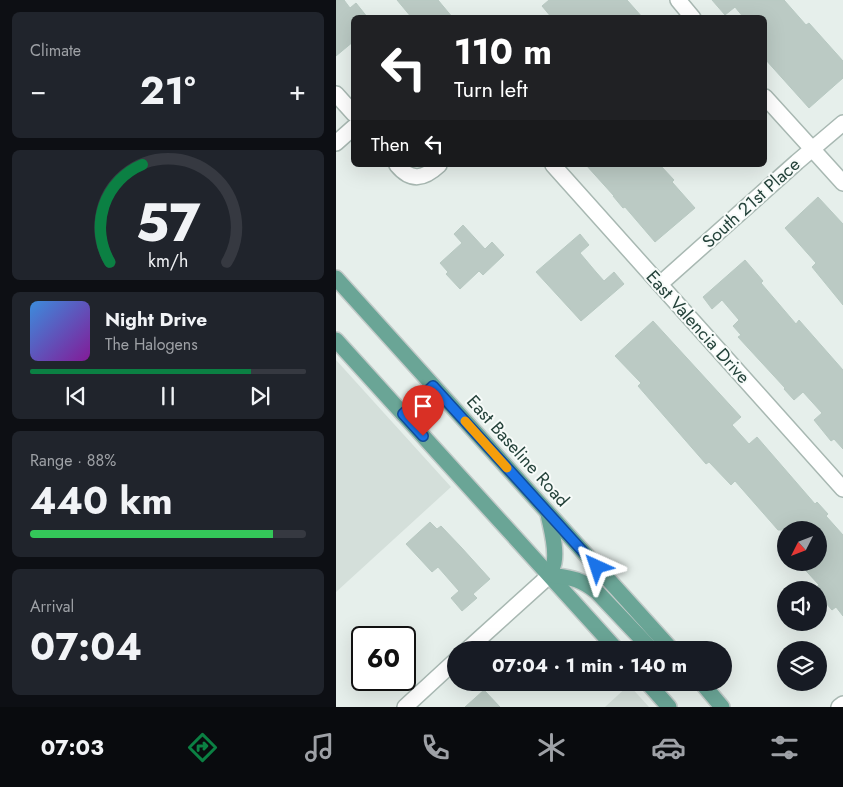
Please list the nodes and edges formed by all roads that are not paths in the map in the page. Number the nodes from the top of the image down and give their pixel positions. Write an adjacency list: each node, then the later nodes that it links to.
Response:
1 (678, 0): 2 (street)
2 (690, 15)
3 (767, 99): 7 (street)
4 (843, 123): 7 (street, South 21st Place)
5 (351, 130): 6 (street)
6 (336, 143)
7 (812, 149): 11 (street); 13 (street, South 21st Place)
8 (399, 167): 9 (street)
9 (437, 167)
10 (555, 167): 13 (street, East Valencia Drive)
11 (843, 183)
12 (336, 278): 15 (main road, East Baseline Road)
13 (660, 284): 17 (street, East Valencia Drive)
14 (336, 340): 16 (main road)
15 (433, 386): 16 (main road); 18 (main road, East Baseline Road)
16 (403, 414): 19 (main road)
17 (843, 489)
18 (547, 512): 19 (main road); 23 (main road, East Baseline Road)
19 (550, 575): 20 (street); 21 (main road); 22 (main road)
20 (478, 641)
21 (609, 641)
22 (643, 641)
23 (664, 641)
24 (447, 668): 28 (street)
25 (655, 691): 29 (main road)
26 (708, 691): 30 (main road)
27 (843, 704): 31 (street)
28 (405, 707)
29 (669, 707)
30 (722, 707)
31 (839, 707)

